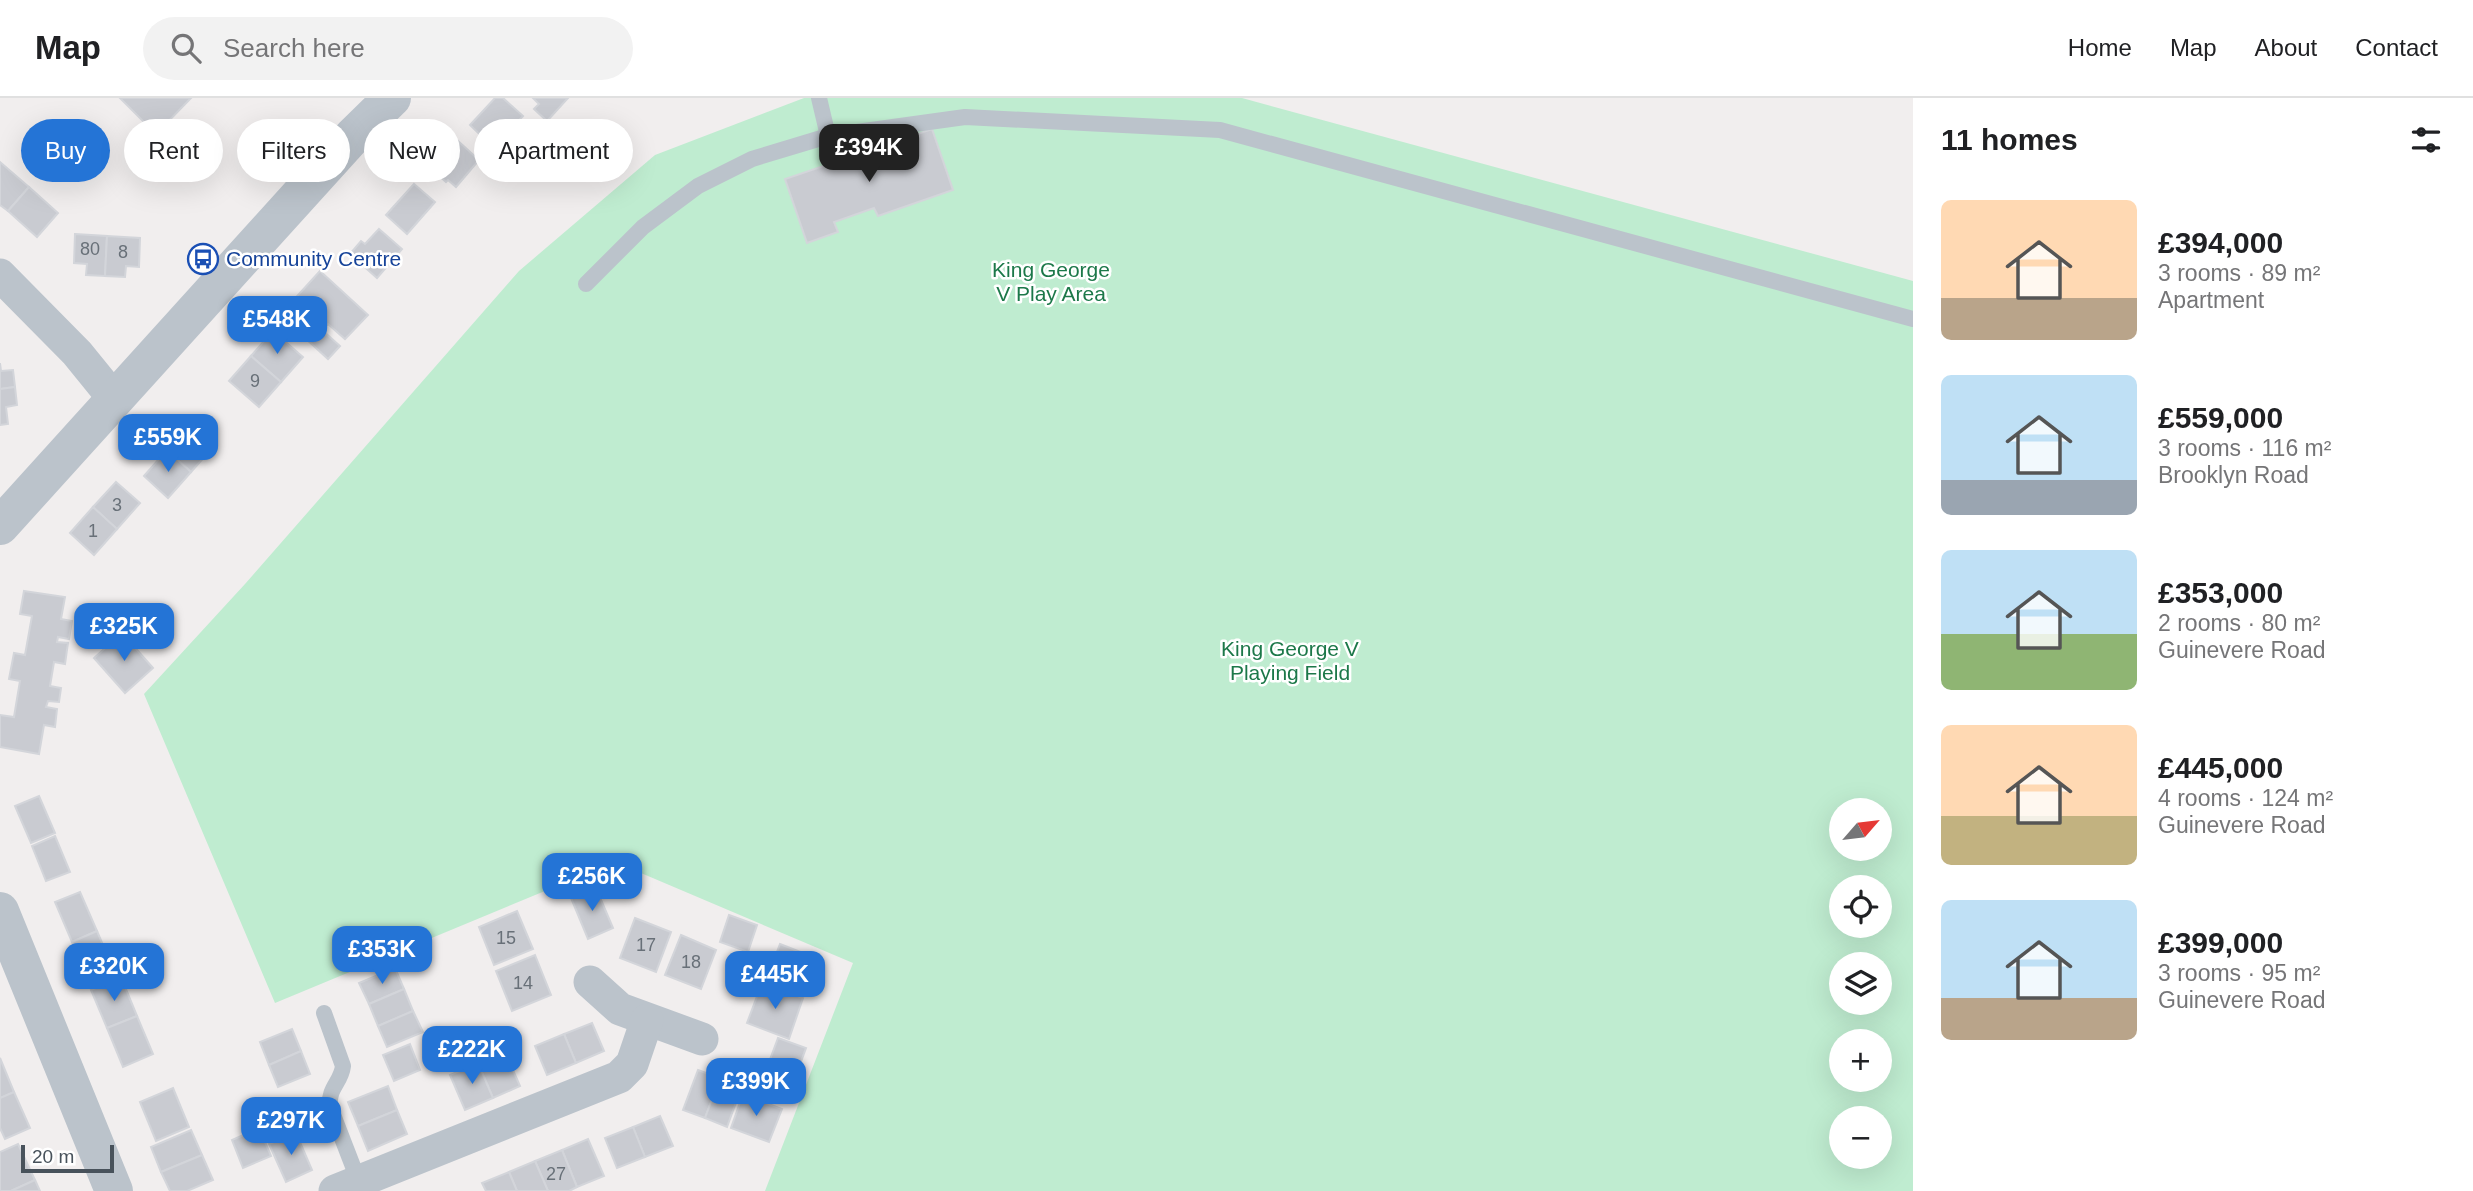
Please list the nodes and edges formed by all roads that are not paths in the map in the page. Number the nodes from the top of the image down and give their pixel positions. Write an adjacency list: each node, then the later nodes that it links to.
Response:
1 (392, 98): 7 (street)
2 (819, 98): 3 (lane)
3 (828, 136): 5 (lane); 6 (lane)
4 (0, 275): 7 (street)
5 (586, 284)
6 (1913, 318)
7 (116, 401): 8 (street)
8 (0, 526)
9 (0, 911): 15 (street)
10 (590, 982): 12 (street)
11 (324, 1013): 14 (lane)
12 (647, 1020): 13 (street); 14 (street)
13 (702, 1039)
14 (347, 1187)
15 (114, 1191)

